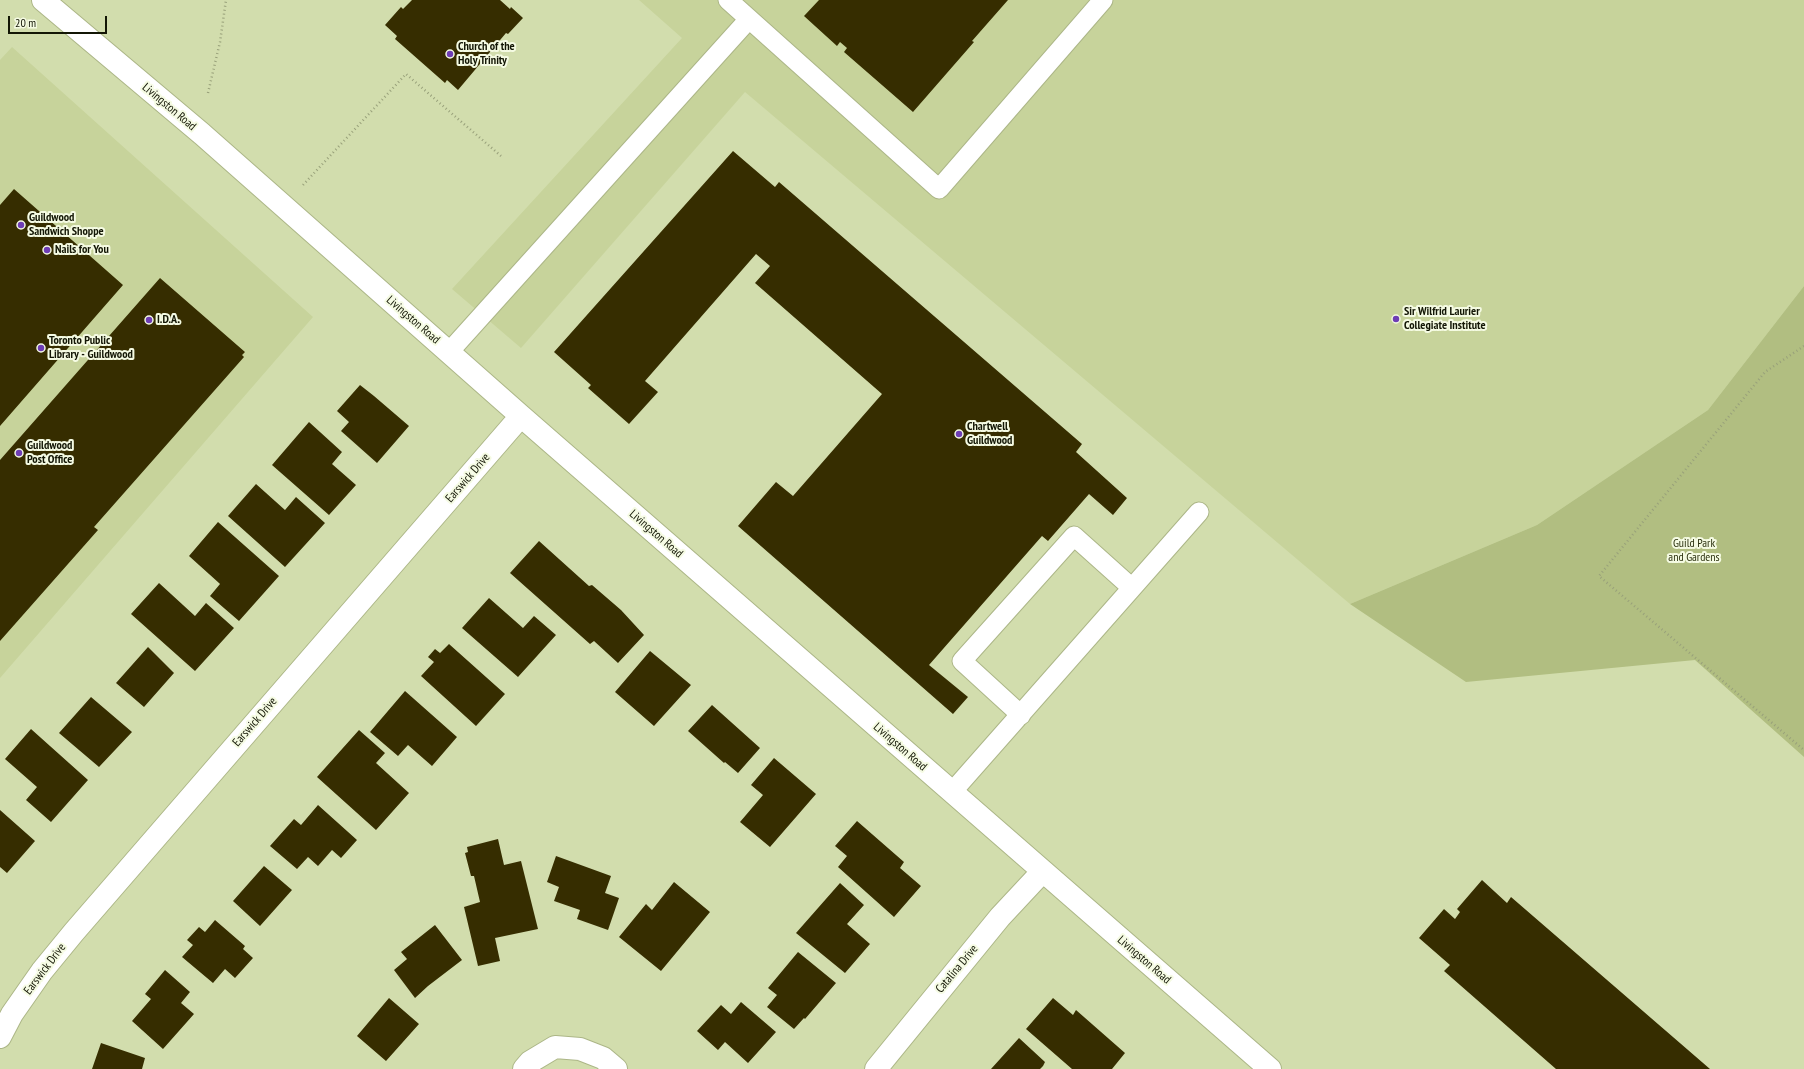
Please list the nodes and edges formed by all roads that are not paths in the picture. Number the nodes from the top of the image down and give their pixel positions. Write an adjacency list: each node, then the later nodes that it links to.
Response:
1 (43, 0): 5 (street, Livingston Road)
2 (728, 0): 4 (lane)
3 (1103, 0): 4 (lane)
4 (749, 19): 5 (lane)
5 (450, 352): 6 (street, Livingston Road)
6 (521, 416): 10 (street, Livingston Road); 12 (street, Earswick Drive)
7 (1199, 512): 8 (lane)
8 (1132, 588): 9 (lane); 9 (lane)
9 (1021, 715): 10 (lane)
10 (952, 792): 11 (street, Livingston Road)
11 (1042, 872): 15 (street, Catalina Drive); 16 (street, Livingston Road)
12 (0, 1037)
13 (524, 1069): 14 (street)
14 (616, 1069)
15 (876, 1069)
16 (1270, 1069)

